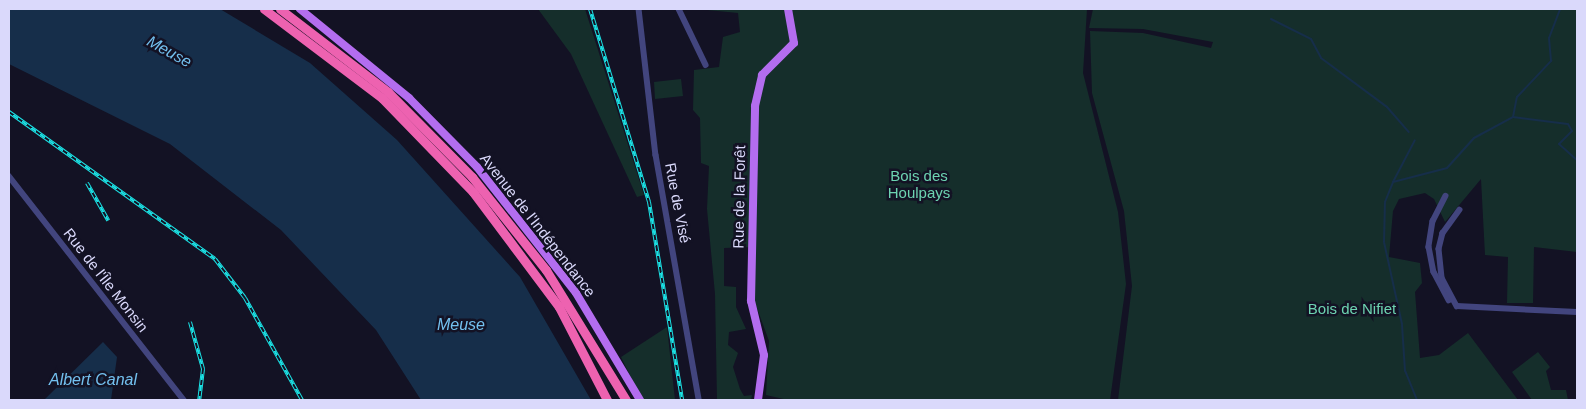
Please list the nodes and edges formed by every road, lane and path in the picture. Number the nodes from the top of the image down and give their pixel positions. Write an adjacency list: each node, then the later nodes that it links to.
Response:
1 (264, 9): 14 (highway)
2 (280, 9): 15 (highway)
3 (300, 9): 16 (main road, Avenue de l'Indépendance)
4 (639, 9): 17 (street, Rue de Visé)
5 (679, 9): 7 (street)
6 (788, 9): 18 (main road, Rue de la Forêt)
7 (706, 65)
8 (9, 176): 13 (street, Rue de l'Île Monsin)
9 (1446, 196): 11 (street)
10 (1460, 210): 11 (street)
11 (1458, 307): 12 (street)
12 (1577, 312)
13 (184, 400)
14 (607, 400)
15 (626, 400)
16 (640, 400)
17 (699, 400)
18 (758, 400)

